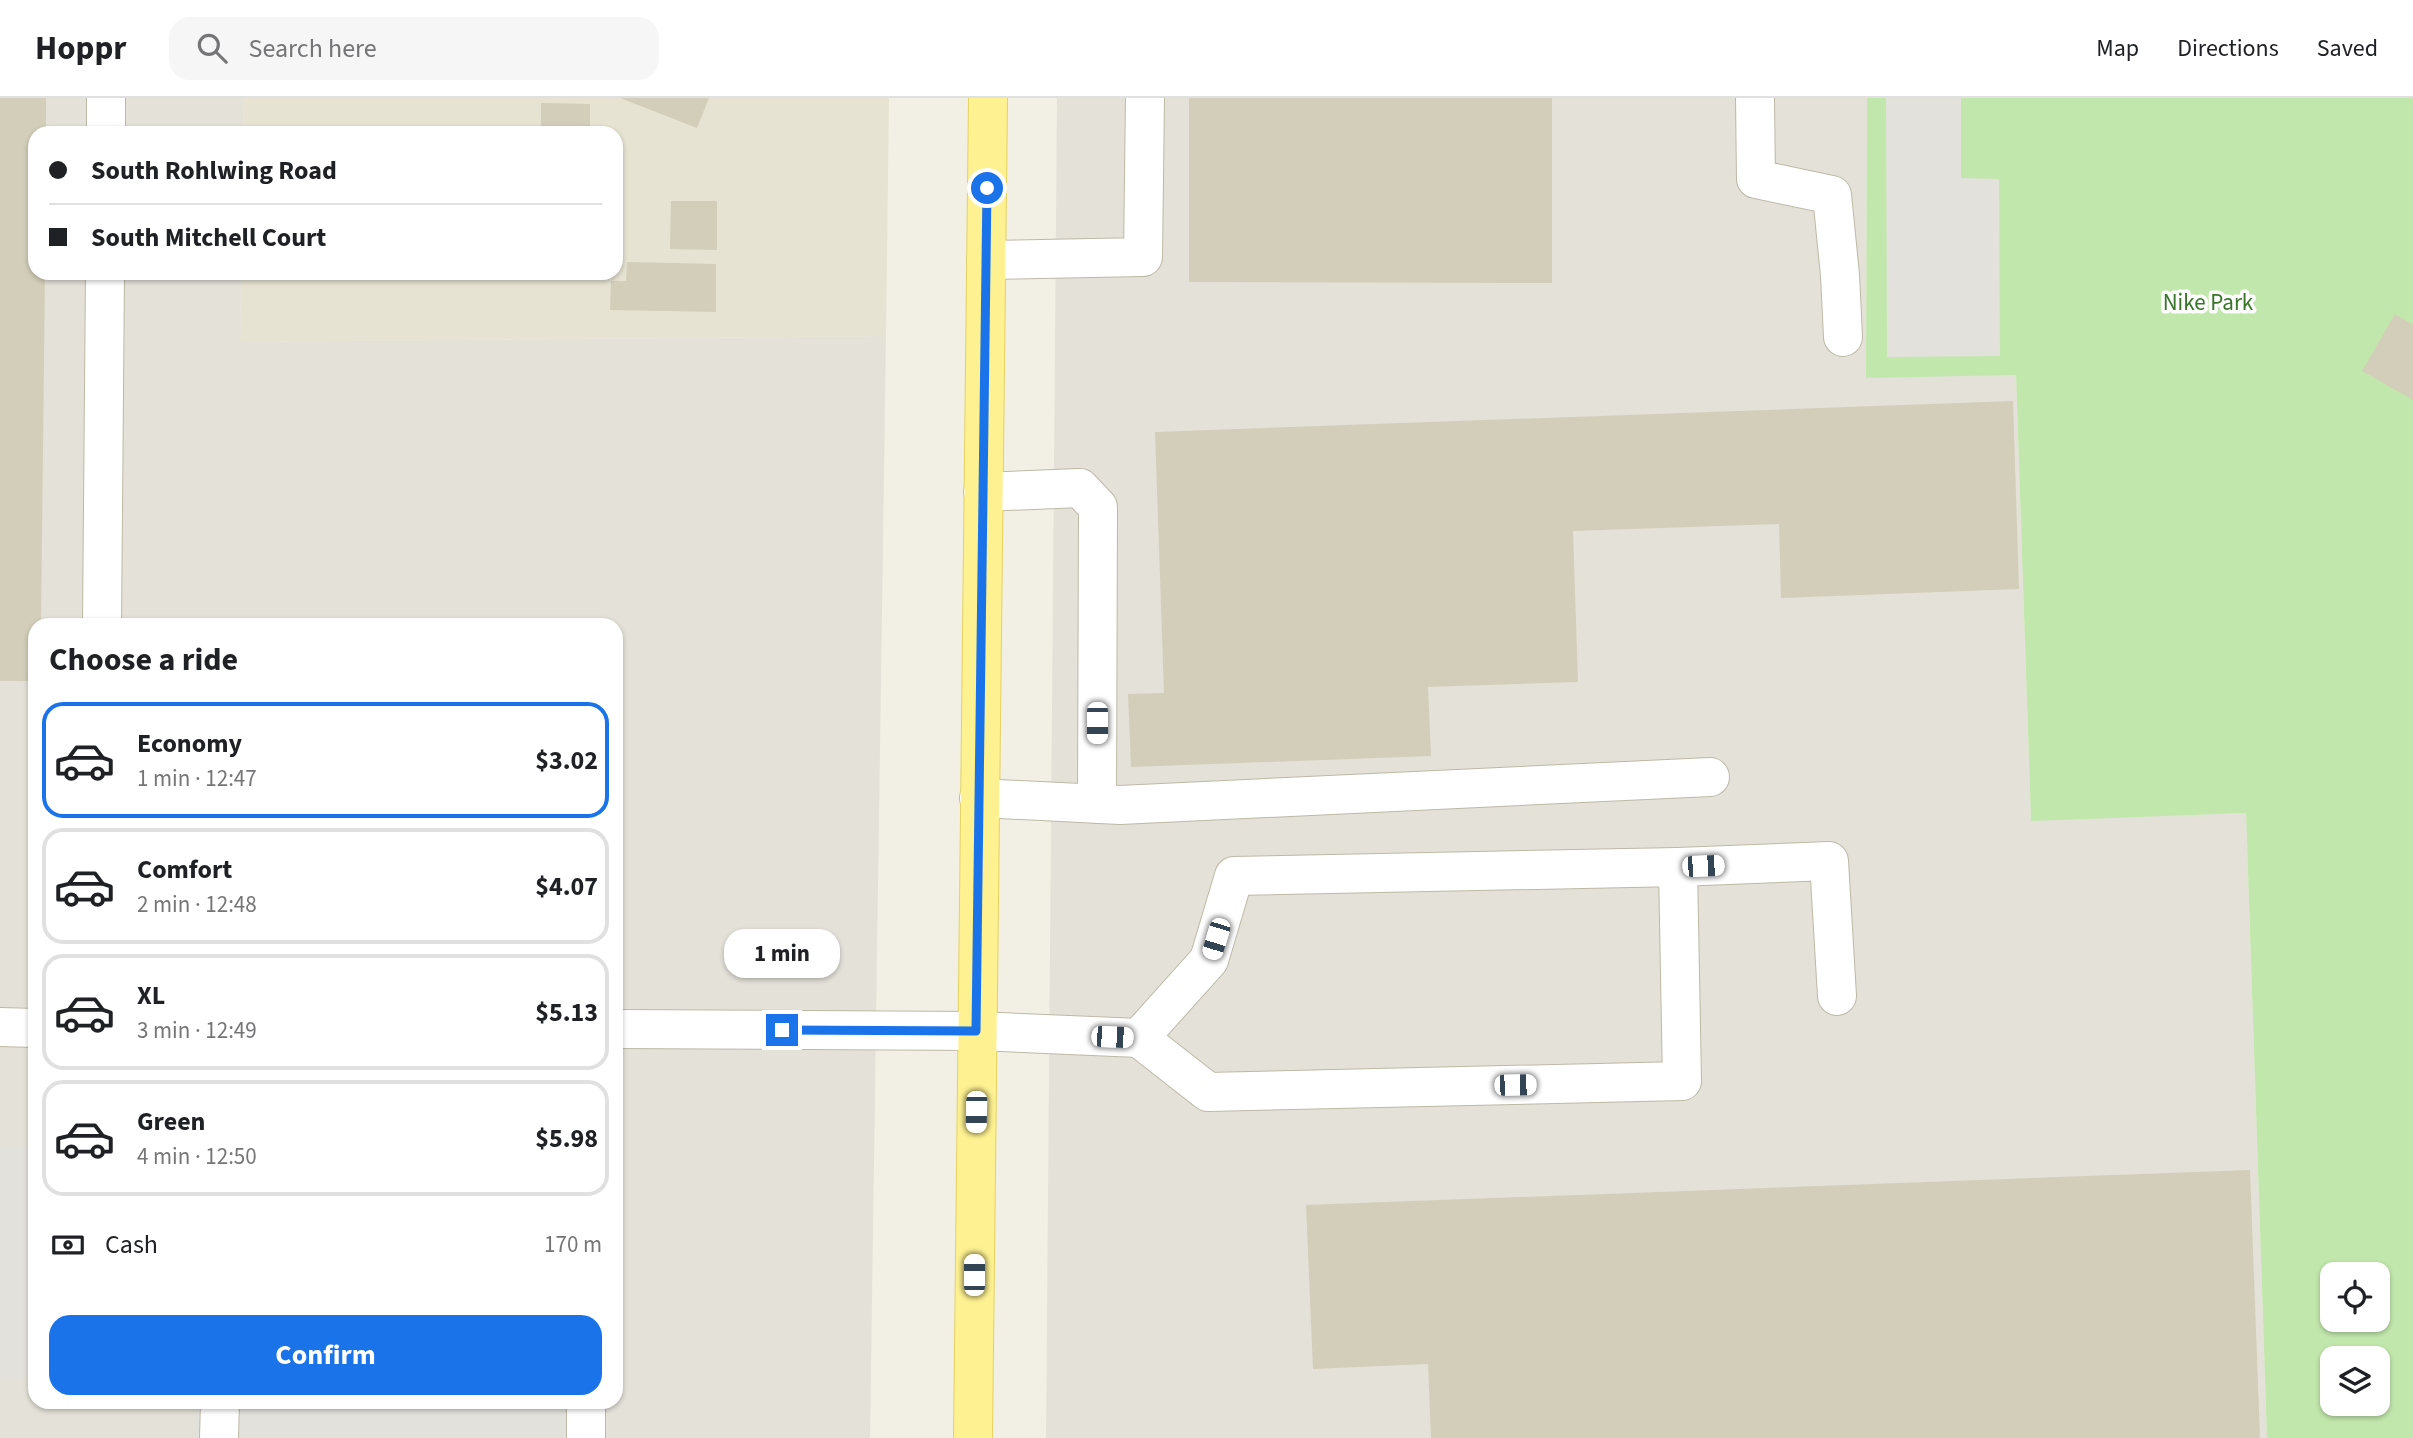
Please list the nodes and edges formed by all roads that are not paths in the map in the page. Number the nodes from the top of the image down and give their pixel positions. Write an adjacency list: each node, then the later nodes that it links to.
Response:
1 (106, 98): 5 (street)
2 (988, 98): 6 (main road)
3 (1145, 98): 6 (street)
4 (1755, 98): 8 (street)
5 (106, 126)
6 (986, 260): 9 (main road)
7 (106, 280): 10 (street)
8 (1843, 337)
9 (983, 492): 12 (main road); 13 (street)
10 (102, 618)
11 (1710, 777): 13 (street)
12 (979, 798): 13 (street); 19 (main road)
13 (1097, 804)
14 (1678, 867): 15 (street); 20 (street); 20 (street)
15 (1837, 996)
16 (0, 1027): 17 (street)
17 (28, 1028)
18 (623, 1029): 19 (street)
19 (976, 1031): 20 (street); 25 (main road)
20 (1139, 1038)
21 (220, 1409): 23 (street)
22 (586, 1409): 24 (street)
23 (219, 1438)
24 (586, 1438)
25 (973, 1438)

